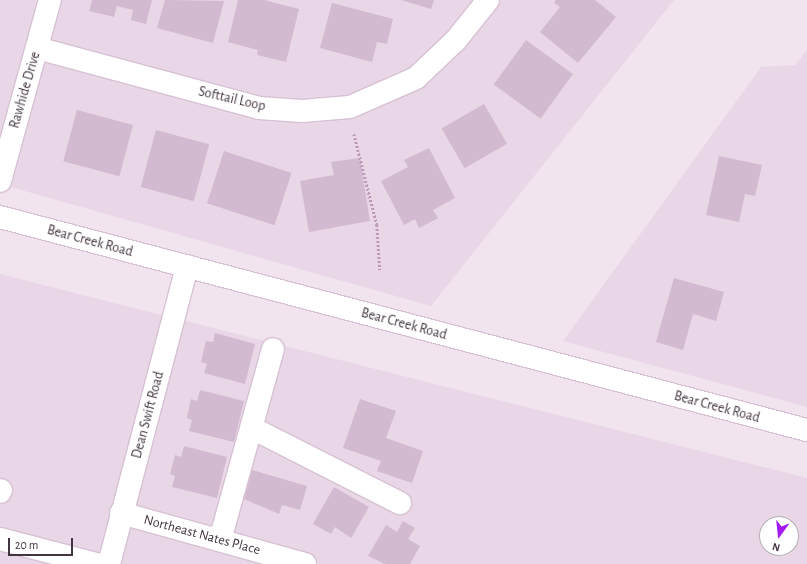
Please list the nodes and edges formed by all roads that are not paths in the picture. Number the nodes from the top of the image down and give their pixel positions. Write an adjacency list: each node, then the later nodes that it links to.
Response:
1 (50, 0): 3 (street, Rawhide Drive)
2 (488, 0): 3 (street, Softtail Loop)
3 (37, 48): 4 (street, Rawhide Drive)
4 (0, 181)
5 (0, 217): 6 (street, Bear Creek Road)
6 (187, 266): 9 (street, Bear Creek Road); 11 (street, Dean Swift Road)
7 (273, 349): 8 (street)
8 (252, 428): 10 (street); 13 (street)
9 (807, 430)
10 (400, 503)
11 (122, 513): 13 (street, Northeast Nates Place); 15 (street, Dean Swift Road)
12 (0, 539): 14 (street)
13 (220, 540): 16 (street, Northeast Nates Place)
14 (96, 564)
15 (109, 564)
16 (305, 564)

